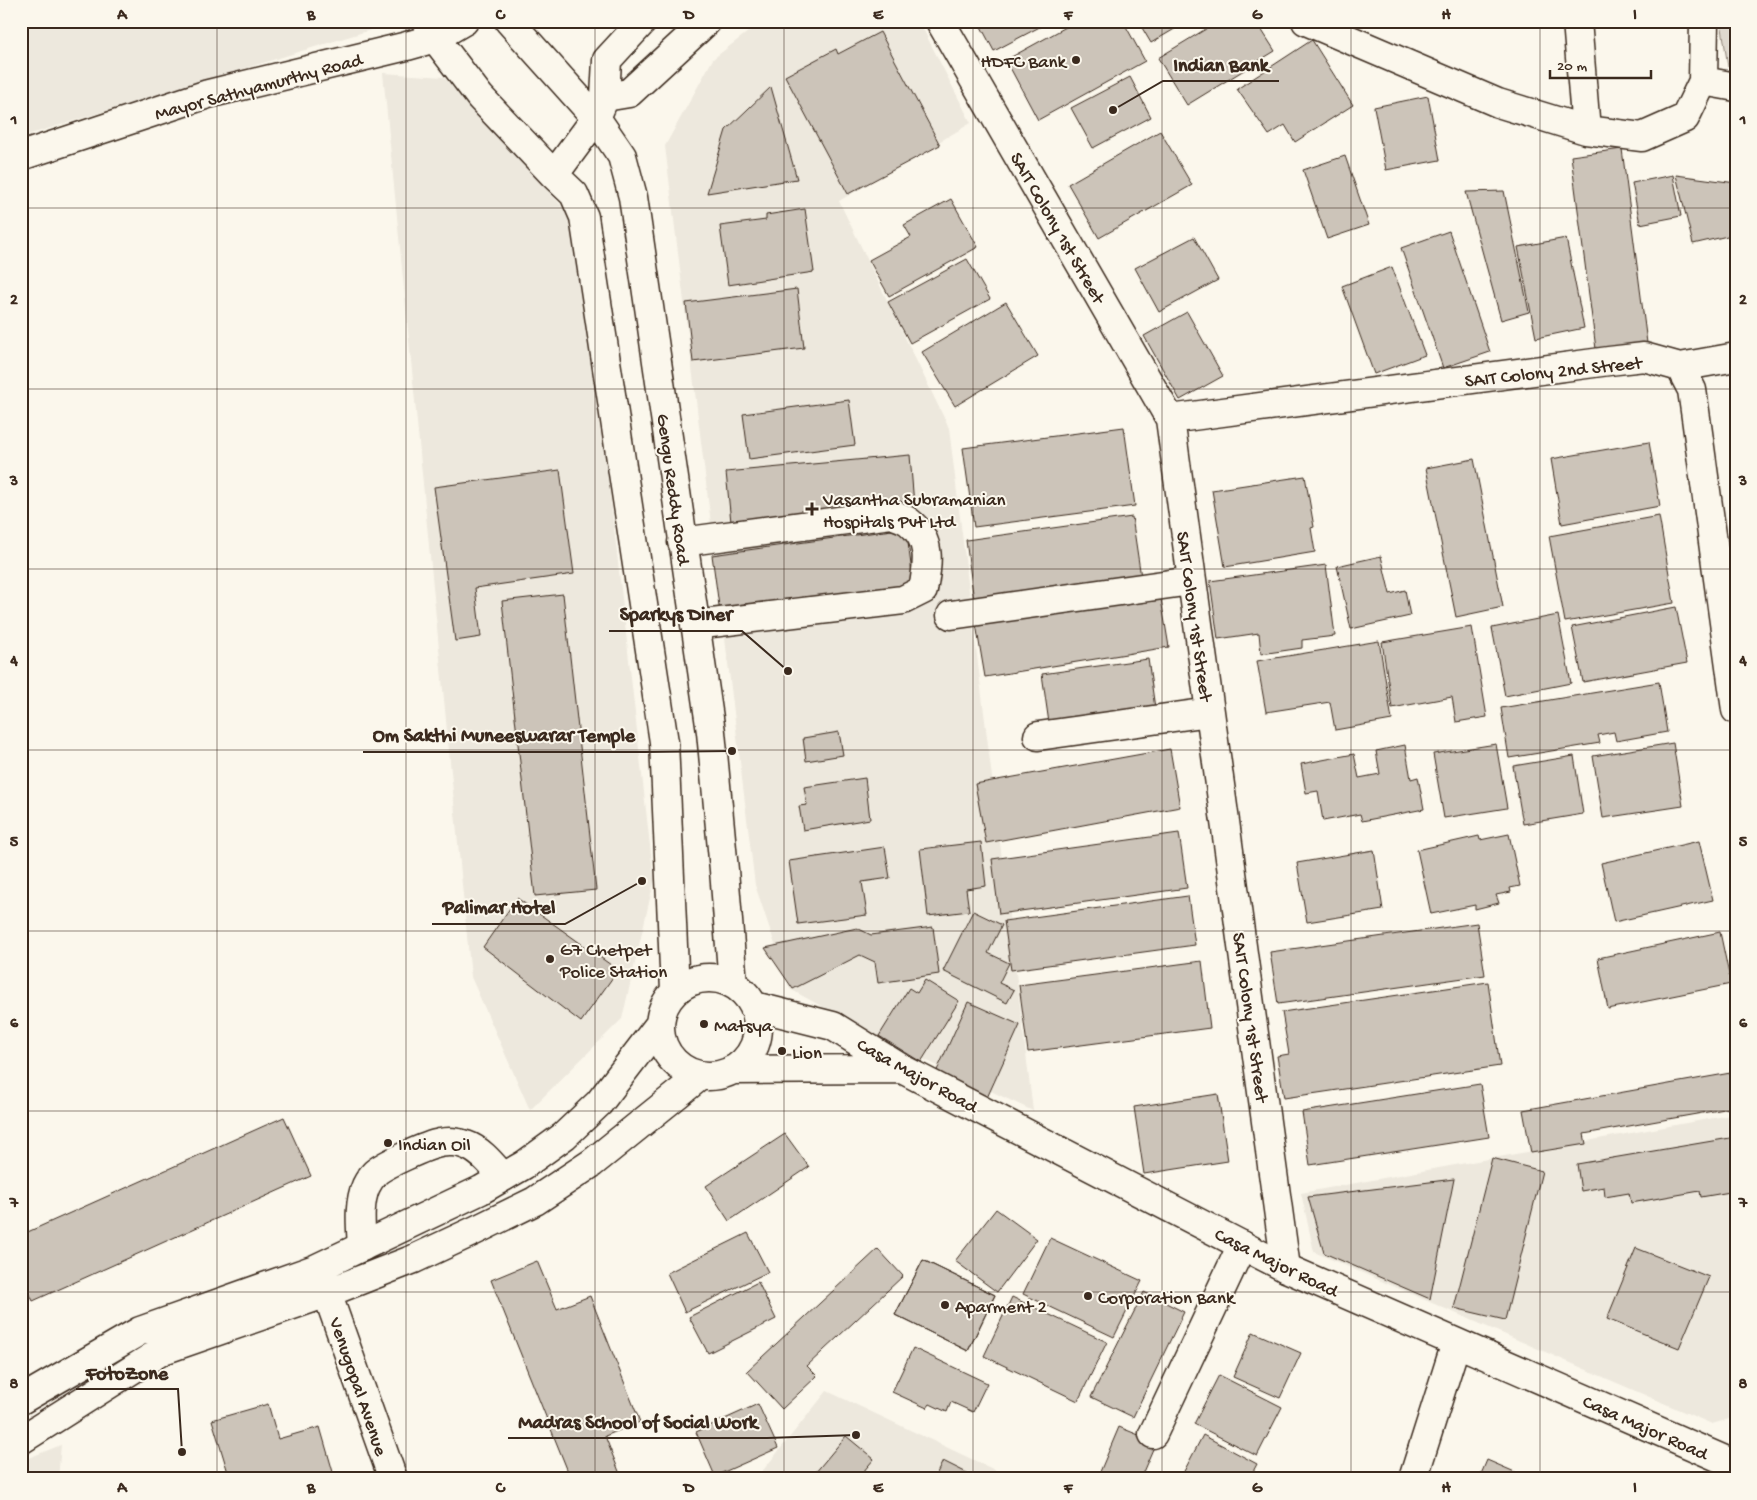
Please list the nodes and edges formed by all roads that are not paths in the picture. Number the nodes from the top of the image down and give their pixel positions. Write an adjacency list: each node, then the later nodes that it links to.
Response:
1 (464, 21): 9 (main road, Mayor Sathyamurthy Road)
2 (509, 21): 12 (main road, Gengu Reddy Road)
3 (643, 21): 12 (main road)
4 (707, 21): 12 (main road)
5 (940, 21): 18 (main road, SAIT Colony 1st Street)
6 (1306, 21): 13 (main road)
7 (1578, 21): 13 (main road)
8 (1704, 21): 10 (main road)
9 (430, 30): 14 (main road, Mayor Sathyamurthy Road); 15 (main road)
10 (1704, 81): 11 (main road); 13 (main road)
11 (1736, 87)
12 (601, 107): 15 (main road); 19 (main road, Gengu Reddy Road)
13 (1586, 130)
14 (21, 156)
15 (554, 175): 27 (main road)
16 (1736, 358): 17 (main road)
17 (1680, 367): 18 (main road, SAIT Colony 2nd Street); 23 (main road)
18 (1170, 419): 20 (main road, SAIT Colony 1st Street)
19 (682, 542): 22 (main road, Gengu Reddy Road); 22 (main road)
20 (1191, 581): 21 (main road); 24 (main road, SAIT Colony 1st Street)
21 (952, 615)
22 (695, 625): 26 (main road, Gengu Reddy Road)
23 (1736, 710)
24 (1210, 712): 25 (main road); 36 (main road, SAIT Colony 1st Street)
25 (1038, 736)
26 (733, 984): 27 (main road); 28 (main road)
27 (675, 991): 29 (main road)
28 (754, 1006): 30 (main road, Casa Major Road); 31 (main road)
29 (659, 1025): 32 (main road); 33 (main road)
30 (902, 1069): 31 (main road); 34 (main road, Casa Major Road)
31 (732, 1070): 32 (main road)
32 (700, 1076): 37 (main road)
33 (503, 1177): 35 (main road); 35 (main road)
34 (1242, 1245): 36 (main road, Casa Major Road); 40 (main road)
35 (362, 1247): 39 (main road)
36 (1286, 1268): 38 (main road, Casa Major Road)
37 (327, 1292): 41 (main road); 43 (main road, Venugopal Avenue)
38 (1456, 1343): 42 (main road, Casa Major Road); 44 (main road)
39 (21, 1400)
40 (1153, 1434)
41 (21, 1440)
42 (1736, 1466)
43 (393, 1479)
44 (1413, 1479)

